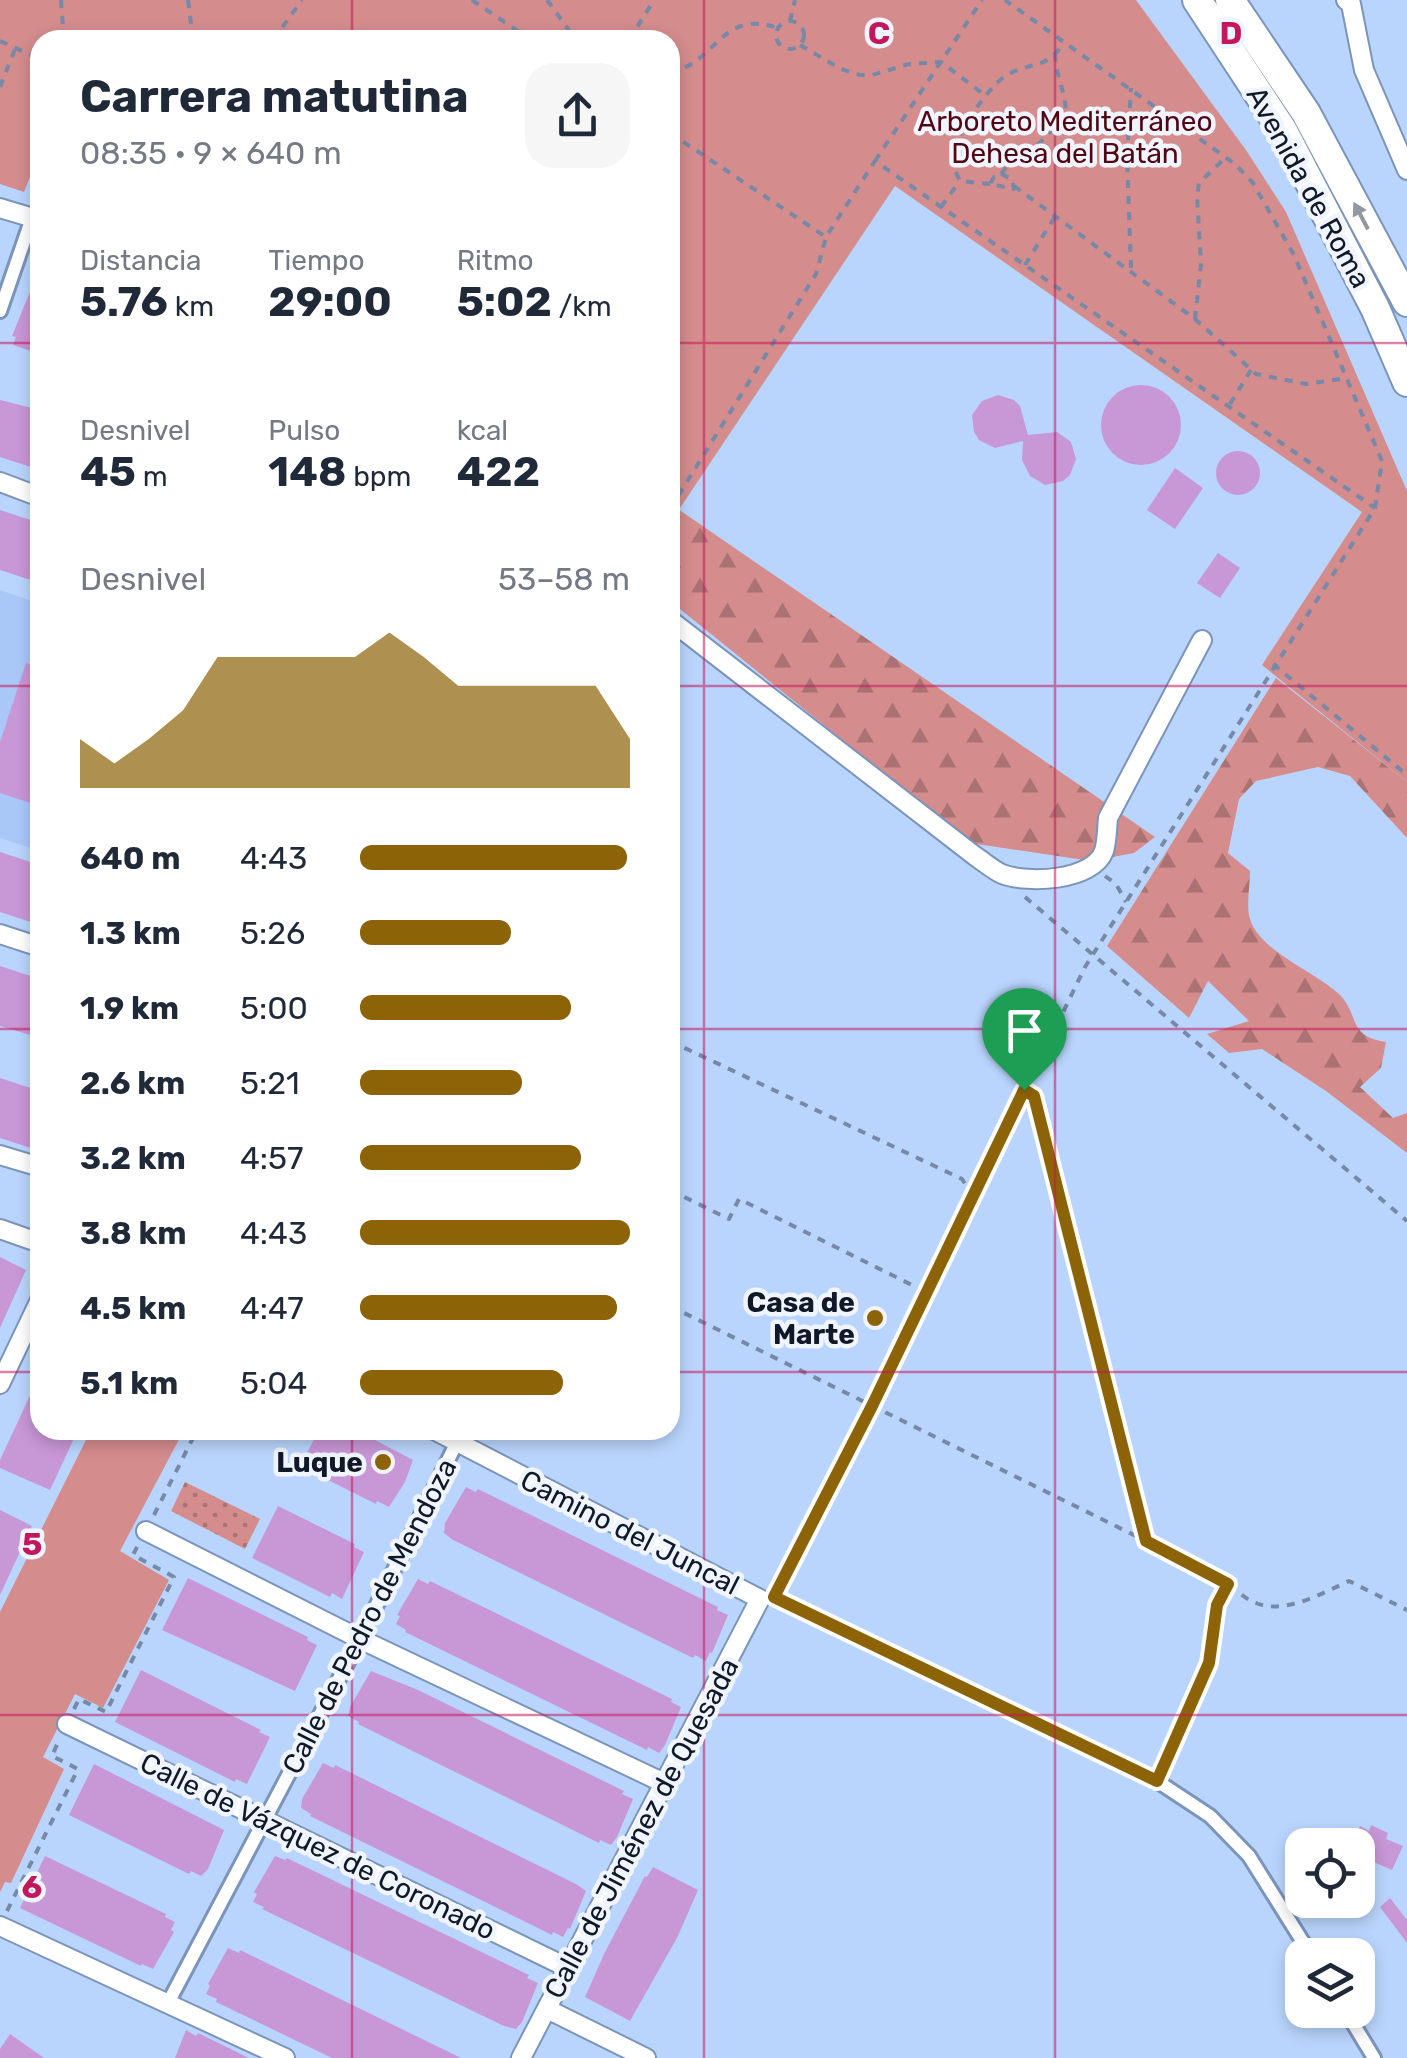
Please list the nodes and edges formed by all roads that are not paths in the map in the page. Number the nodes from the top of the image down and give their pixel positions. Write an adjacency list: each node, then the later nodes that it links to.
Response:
1 (1197, 0): 10 (main road, Avenida de Roma)
2 (1230, 0): 8 (main road, Avenida de Roma, one-way to 2)
3 (1346, 0): 4 (street)
4 (1407, 170)
5 (0, 208): 6 (street)
6 (30, 217)
7 (30, 234): 9 (street)
8 (1407, 302)
9 (0, 311)
10 (1407, 382)
11 (0, 482): 12 (street)
12 (30, 493)
13 (680, 628): 14 (street)
14 (1202, 640)
15 (0, 934): 16 (street)
16 (30, 944)
17 (0, 1155): 18 (street)
18 (30, 1164)
19 (0, 1229): 20 (street)
20 (30, 1240)
21 (30, 1321): 22 (street)
22 (0, 1384)
23 (454, 1440): 24 (street, Camino del Juncal)
24 (458, 1442): 26 (street, Camino del Juncal); 27 (street, Calle de Pedro de Mendoza)
25 (146, 1530): 27 (street)
26 (767, 1598): 28 (lane, Camino del Juncal); 30 (street, Calle de Jiménez de Quesada)
27 (360, 1639): 30 (street); 31 (street, Calle de Pedro de Mendoza)
28 (923, 1669): 33 (street, Camino del Juncal)
29 (68, 1724): 31 (street, Calle de Vázquez de Coronado)
30 (664, 1783): 34 (street, Calle de Jiménez de Quesada)
31 (264, 1820): 34 (street, Calle de Vázquez de Coronado); 35 (street, Calle de Pedro de Mendoza)
32 (0, 1926): 35 (street)
33 (1300, 1938)
34 (568, 1968): 36 (street, Calle de Jiménez de Quesada)
35 (168, 2003): 38 (street)
36 (547, 2008): 39 (street, Calle de Jiménez de Quesada); 40 (street)
37 (1356, 2028): 41 (street)
38 (284, 2058)
39 (521, 2058)
40 (646, 2058)
41 (1374, 2058)

